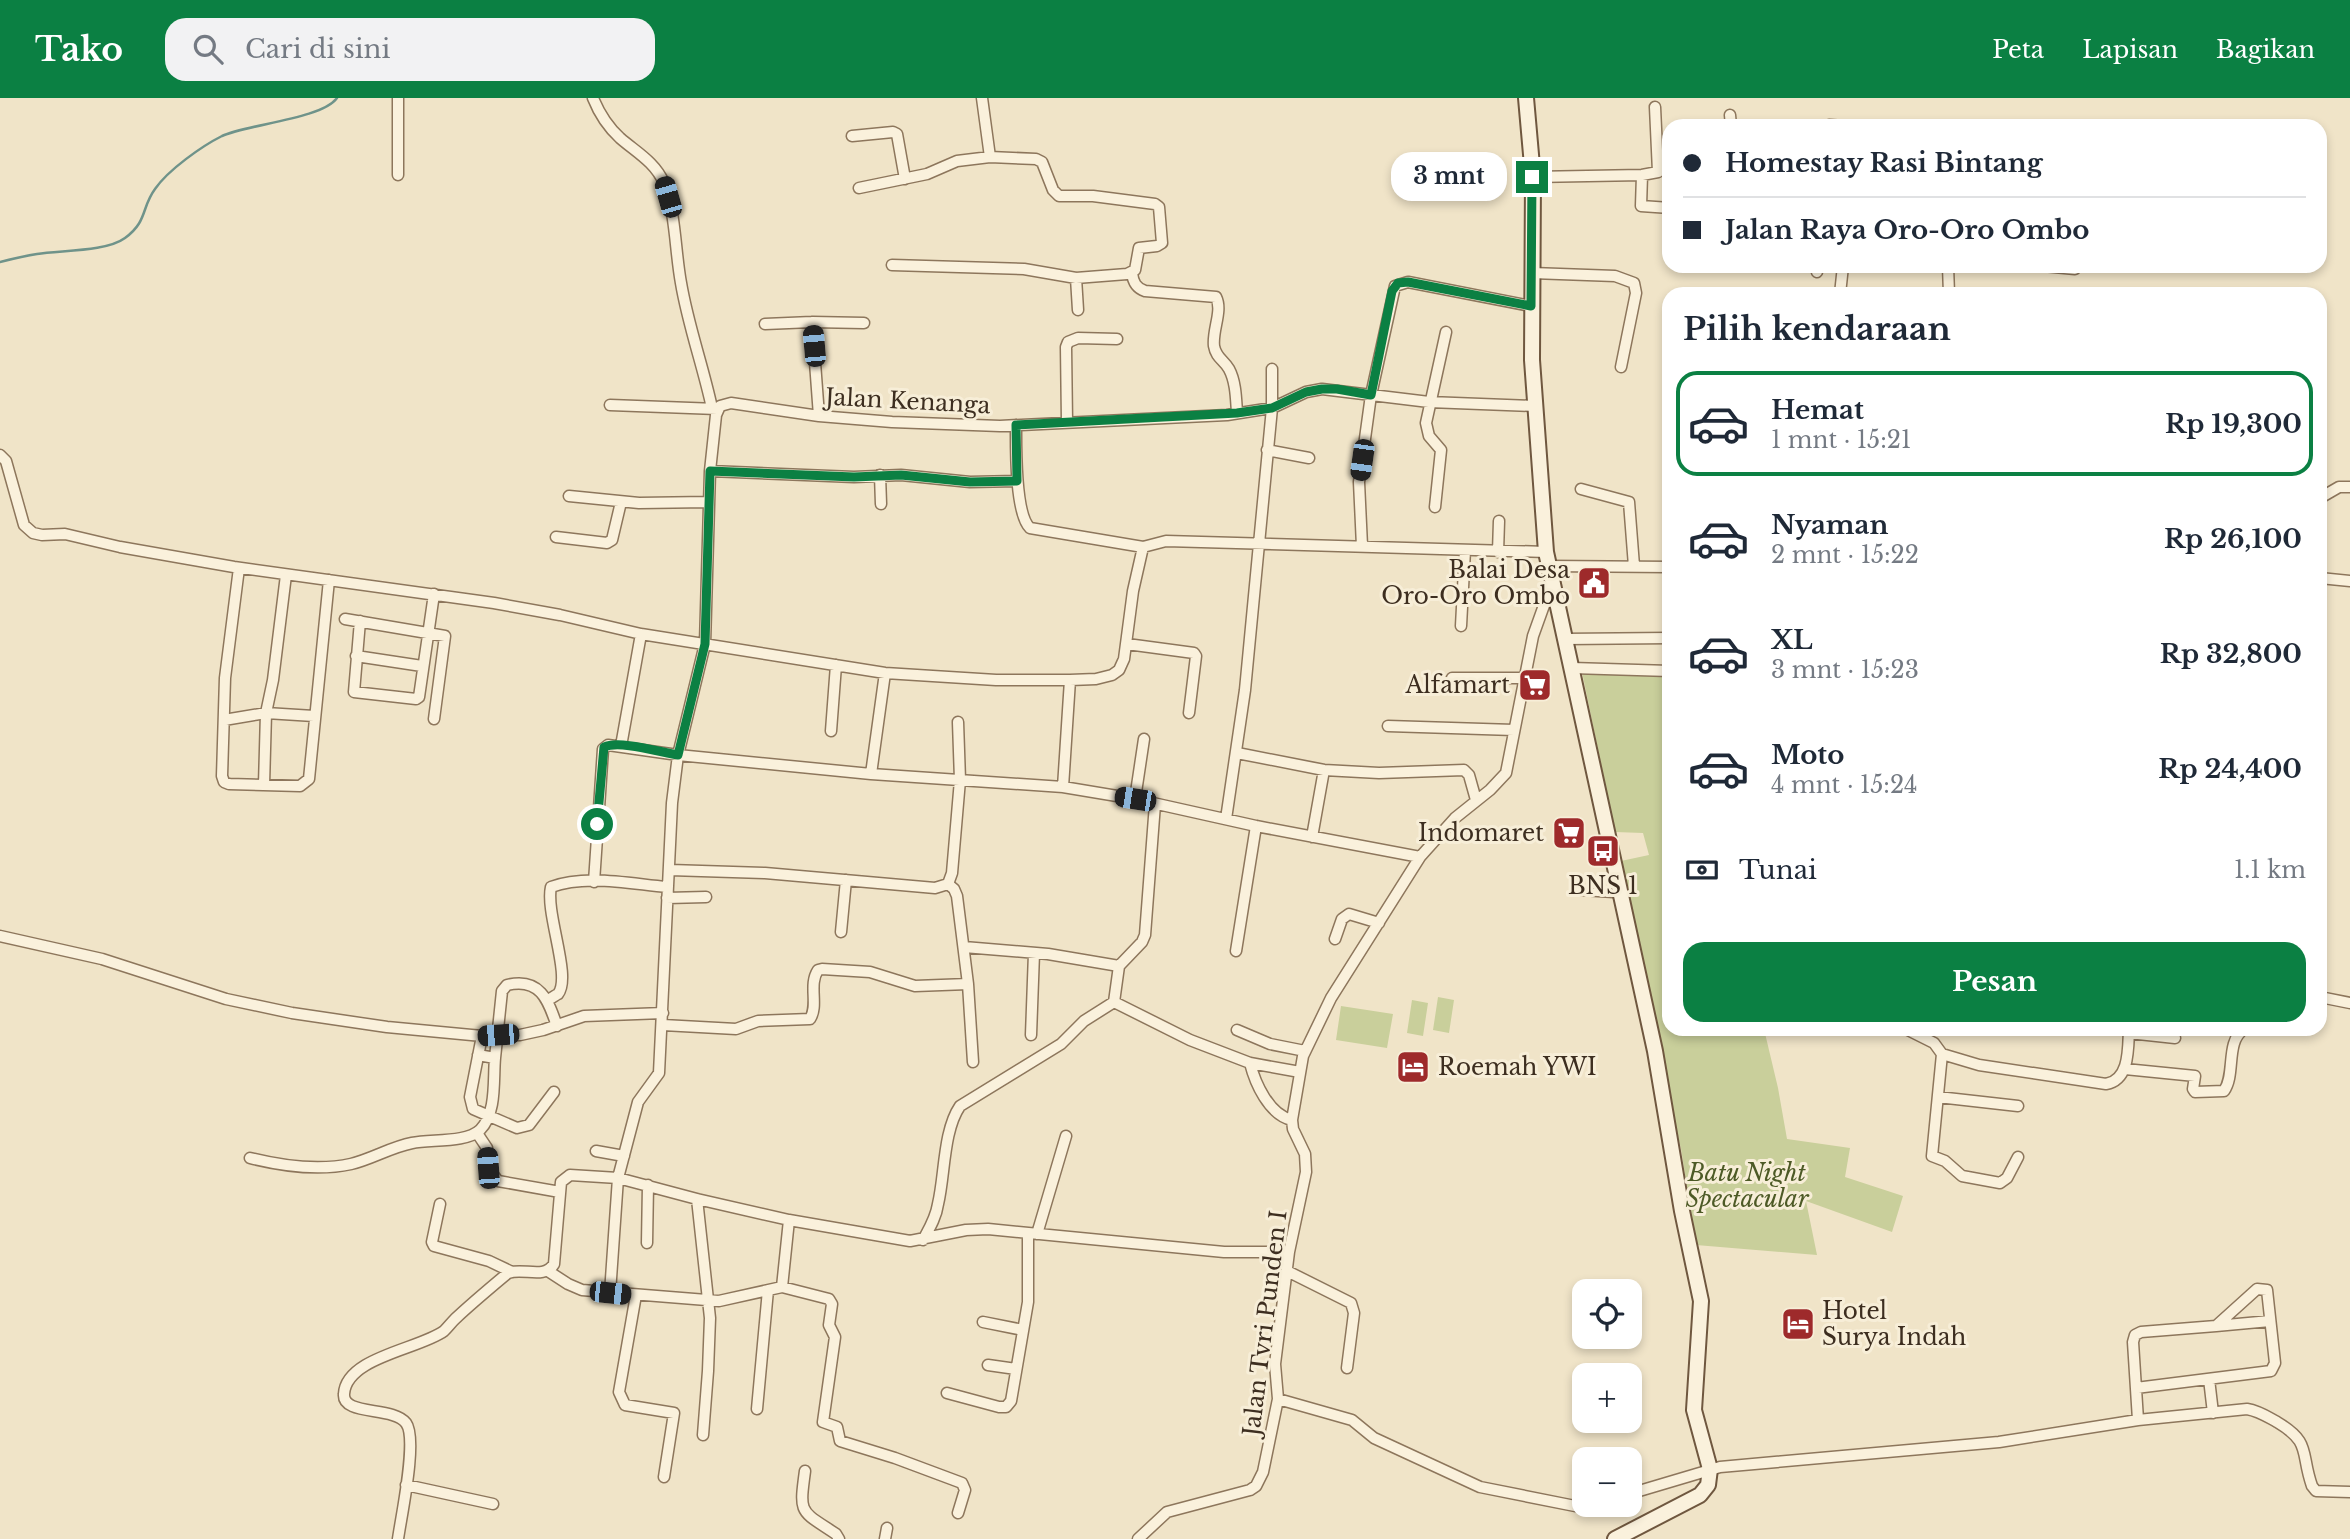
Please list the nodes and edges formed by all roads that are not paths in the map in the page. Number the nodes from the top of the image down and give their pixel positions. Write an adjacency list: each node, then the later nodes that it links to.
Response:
1 (398, 98): 10 (street)
2 (593, 98): 33 (street)
3 (982, 98): 9 (street)
4 (1525, 98): 12 (main road)
5 (1655, 107): 11 (street)
6 (1730, 115): 7 (street)
7 (1730, 119)
8 (852, 136): 13 (street)
9 (990, 157): 13 (street); 17 (street)
10 (398, 174)
11 (1642, 175): 12 (street); 15 (street)
12 (1532, 177): 18 (main road)
13 (905, 179): 14 (street)
14 (859, 188)
15 (1662, 207)
16 (892, 265): 19 (street)
17 (1132, 273): 19 (street); 35 (street)
18 (1532, 273): 20 (main road); 27 (street)
19 (1076, 278): 21 (street)
20 (1531, 306): 29 (street); 32 (main road)
21 (1078, 310)
22 (812, 322): 23 (street); 24 (street); 36 (street)
23 (864, 323)
24 (765, 324)
25 (1446, 332): 30 (street)
26 (1117, 339): 37 (street)
27 (1621, 367)
28 (1272, 369): 34 (street)
29 (1371, 395): 30 (street, Jalan Kenanga); 34 (street, Jalan Kenanga); 56 (street)
30 (1429, 402): 32 (street, Jalan Kenanga); 52 (street)
31 (610, 405): 33 (street, Jalan Kenanga)
32 (1534, 406): 60 (main road)
33 (715, 408): 36 (street, Jalan Kenanga); 42 (street)
34 (1272, 408): 35 (street, Jalan Kenanga); 39 (street)
35 (1237, 413): 37 (street, Jalan Kenanga)
36 (819, 416): 38 (street, Jalan Kenanga)
37 (1068, 422): 38 (street, Jalan Kenanga)
38 (1016, 425): 44 (street)
39 (1267, 450): 41 (street); 55 (street)
40 (0, 455): 62 (street)
41 (1308, 458)
42 (710, 471): 43 (street); 50 (street)
43 (880, 475): 44 (street); 51 (street)
44 (1017, 481): 57 (street)
45 (2350, 487): 47 (street)
46 (1581, 489): 61 (street)
47 (2327, 494)
48 (569, 496): 49 (street)
49 (621, 502): 50 (street); 54 (street)
50 (708, 502): 79 (street)
51 (881, 503)
52 (1435, 507)
53 (1499, 521): 59 (street)
54 (556, 537)
55 (1258, 544): 56 (street); 57 (street); 101 (street)
56 (1362, 546): 58 (street)
57 (1143, 547): 80 (street)
58 (1465, 550): 59 (street); 74 (street)
59 (1498, 552): 60 (street)
60 (1547, 559): 61 (street); 68 (main road)
61 (1634, 566): 63 (street)
62 (239, 568): 64 (street); 94 (street)
63 (1662, 568)
64 (286, 575): 66 (street); 90 (street)
65 (2327, 579): 67 (street)
66 (329, 580): 69 (street); 92 (street)
67 (2350, 581)
68 (1552, 582): 70 (street); 71 (main road)
69 (434, 594): 75 (street); 76 (street)
70 (1539, 615): 71 (street); 88 (street)
71 (1559, 615): 78 (main road)
72 (345, 619): 73 (street)
73 (360, 621): 75 (street); 81 (street)
74 (1461, 626)
75 (428, 631): 83 (street); 93 (street)
76 (641, 634): 79 (street); 100 (street)
77 (1662, 638): 78 (street)
78 (1565, 639): 84 (main road)
79 (705, 644): 82 (street); 102 (street)
80 (1127, 644): 89 (street); 91 (street)
81 (356, 656): 83 (street); 83 (street)
82 (836, 664): 86 (street); 98 (street)
83 (422, 666)
84 (1572, 668): 85 (street); 121 (main road)
85 (1662, 671)
86 (885, 673): 89 (street); 104 (street)
87 (1452, 678): 88 (street)
88 (1524, 678): 97 (street)
89 (1070, 680): 107 (street)
90 (266, 713): 92 (street); 94 (street); 106 (street)
91 (1189, 713)
92 (314, 716): 106 (street)
93 (434, 719)
94 (224, 720): 106 (street)
95 (958, 722): 105 (street)
96 (1388, 726): 97 (street)
97 (1514, 730): 109 (street)
98 (831, 731)
99 (1144, 739): 108 (street)
100 (621, 746): 102 (street); 117 (street)
101 (1237, 753): 103 (street); 111 (street)
102 (678, 755): 104 (street); 115 (street)
103 (1324, 770): 109 (street); 113 (street)
104 (871, 774): 105 (street)
105 (960, 780): 107 (street); 118 (street)
106 (264, 785)
107 (1063, 787): 108 (street)
108 (1135, 799): 110 (street)
109 (1476, 800): 114 (street)
110 (1155, 804): 111 (street); 130 (street)
111 (1226, 819): 112 (street)
112 (1256, 826): 113 (street); 128 (street)
113 (1312, 837): 114 (street)
114 (1420, 857): 123 (street)
115 (670, 870): 116 (street); 120 (street)
116 (846, 880): 118 (street); 124 (street)
117 (594, 882): 120 (street); 133 (street)
118 (948, 884): 127 (street)
119 (1575, 891): 121 (street)
120 (667, 893): 122 (street); 136 (street)
121 (1622, 894): 200 (main road)
122 (706, 897)
123 (1379, 923): 126 (street); 148 (street)
124 (841, 932)
125 (0, 936): 142 (street)
126 (1335, 939)
127 (964, 947): 129 (street); 131 (street)
128 (1236, 951)
129 (1034, 953): 130 (street); 141 (street)
130 (1119, 966): 134 (street)
131 (968, 984): 137 (street); 152 (street)
132 (2327, 998): 135 (street)
133 (548, 1000): 138 (street); 140 (street)
134 (1114, 1002): 153 (street); 174 (street)
135 (2350, 1003)
136 (663, 1013): 137 (street); 138 (street)
137 (663, 1025): 164 (street)
138 (558, 1026): 140 (street)
139 (1237, 1030): 148 (street)
140 (498, 1035): 142 (street); 151 (street)
141 (1031, 1035)
142 (482, 1036): 150 (street)
143 (1920, 1036): 149 (street)
144 (2128, 1036): 154 (street)
145 (2162, 1036): 147 (street)
146 (2236, 1036): 154 (street)
147 (2175, 1038)
148 (1305, 1051): 155 (street)
149 (1941, 1054): 154 (street); 157 (street)
150 (478, 1055): 151 (street); 159 (street)
151 (495, 1058): 159 (street)
152 (973, 1062)
153 (1250, 1062): 155 (street); 160 (street)
154 (2125, 1069)
155 (1300, 1072): 160 (street)
156 (554, 1091): 159 (street)
157 (1938, 1097): 158 (street); 165 (street)
158 (2018, 1106)
159 (490, 1115): 161 (street)
160 (1292, 1120): 176 (street, Jalan Tvri Punden I)
161 (477, 1133): 166 (street); 169 (street)
162 (1066, 1136): 173 (street)
163 (596, 1151): 164 (street)
164 (624, 1156): 167 (street)
165 (2018, 1157)
166 (250, 1158)
167 (618, 1178): 168 (street); 169 (street); 182 (street)
168 (648, 1185): 170 (street); 175 (street)
169 (560, 1192): 177 (street)
170 (697, 1199): 172 (street); 184 (street)
171 (440, 1203): 179 (street)
172 (789, 1220): 174 (street); 180 (street)
173 (1033, 1233): 174 (street); 176 (street); 188 (street)
174 (923, 1240)
175 (647, 1243)
176 (1289, 1252): 178 (street, Jalan Tvri Punden I)
177 (548, 1271): 179 (street); 182 (street)
178 (1287, 1271): 190 (street); 195 (street, Jalan Tvri Punden I)
179 (512, 1272): 203 (street)
180 (782, 1287): 181 (street); 208 (street)
181 (768, 1290): 184 (street); 196 (street)
182 (610, 1293): 183 (street)
183 (636, 1295): 184 (street); 202 (street)
184 (708, 1301): 199 (street)
185 (2270, 1321): 187 (street); 187 (street); 192 (street)
186 (983, 1322): 188 (street)
187 (2216, 1326): 193 (street)
188 (1023, 1330): 191 (street)
189 (988, 1365): 191 (street)
190 (1347, 1368)
191 (1016, 1369): 194 (street)
192 (2209, 1380): 193 (street); 197 (street)
193 (2136, 1388): 198 (street)
194 (947, 1393)
195 (1278, 1399): 207 (street); 213 (street, Jalan Tvri Punden I)
196 (757, 1409)
197 (2213, 1413): 198 (street); 205 (street)
198 (2138, 1420): 200 (street)
199 (703, 1435)
200 (1710, 1469): 204 (street); 214 (main road)
201 (805, 1471): 211 (street)
202 (664, 1478)
203 (406, 1485): 206 (street); 210 (street)
204 (1642, 1490)
205 (2350, 1492)
206 (493, 1504)
207 (1572, 1506)
208 (958, 1513)
209 (887, 1528): 212 (street)
210 (398, 1539)
211 (839, 1539)
212 (885, 1539)
213 (1138, 1539)
214 (1615, 1539)

